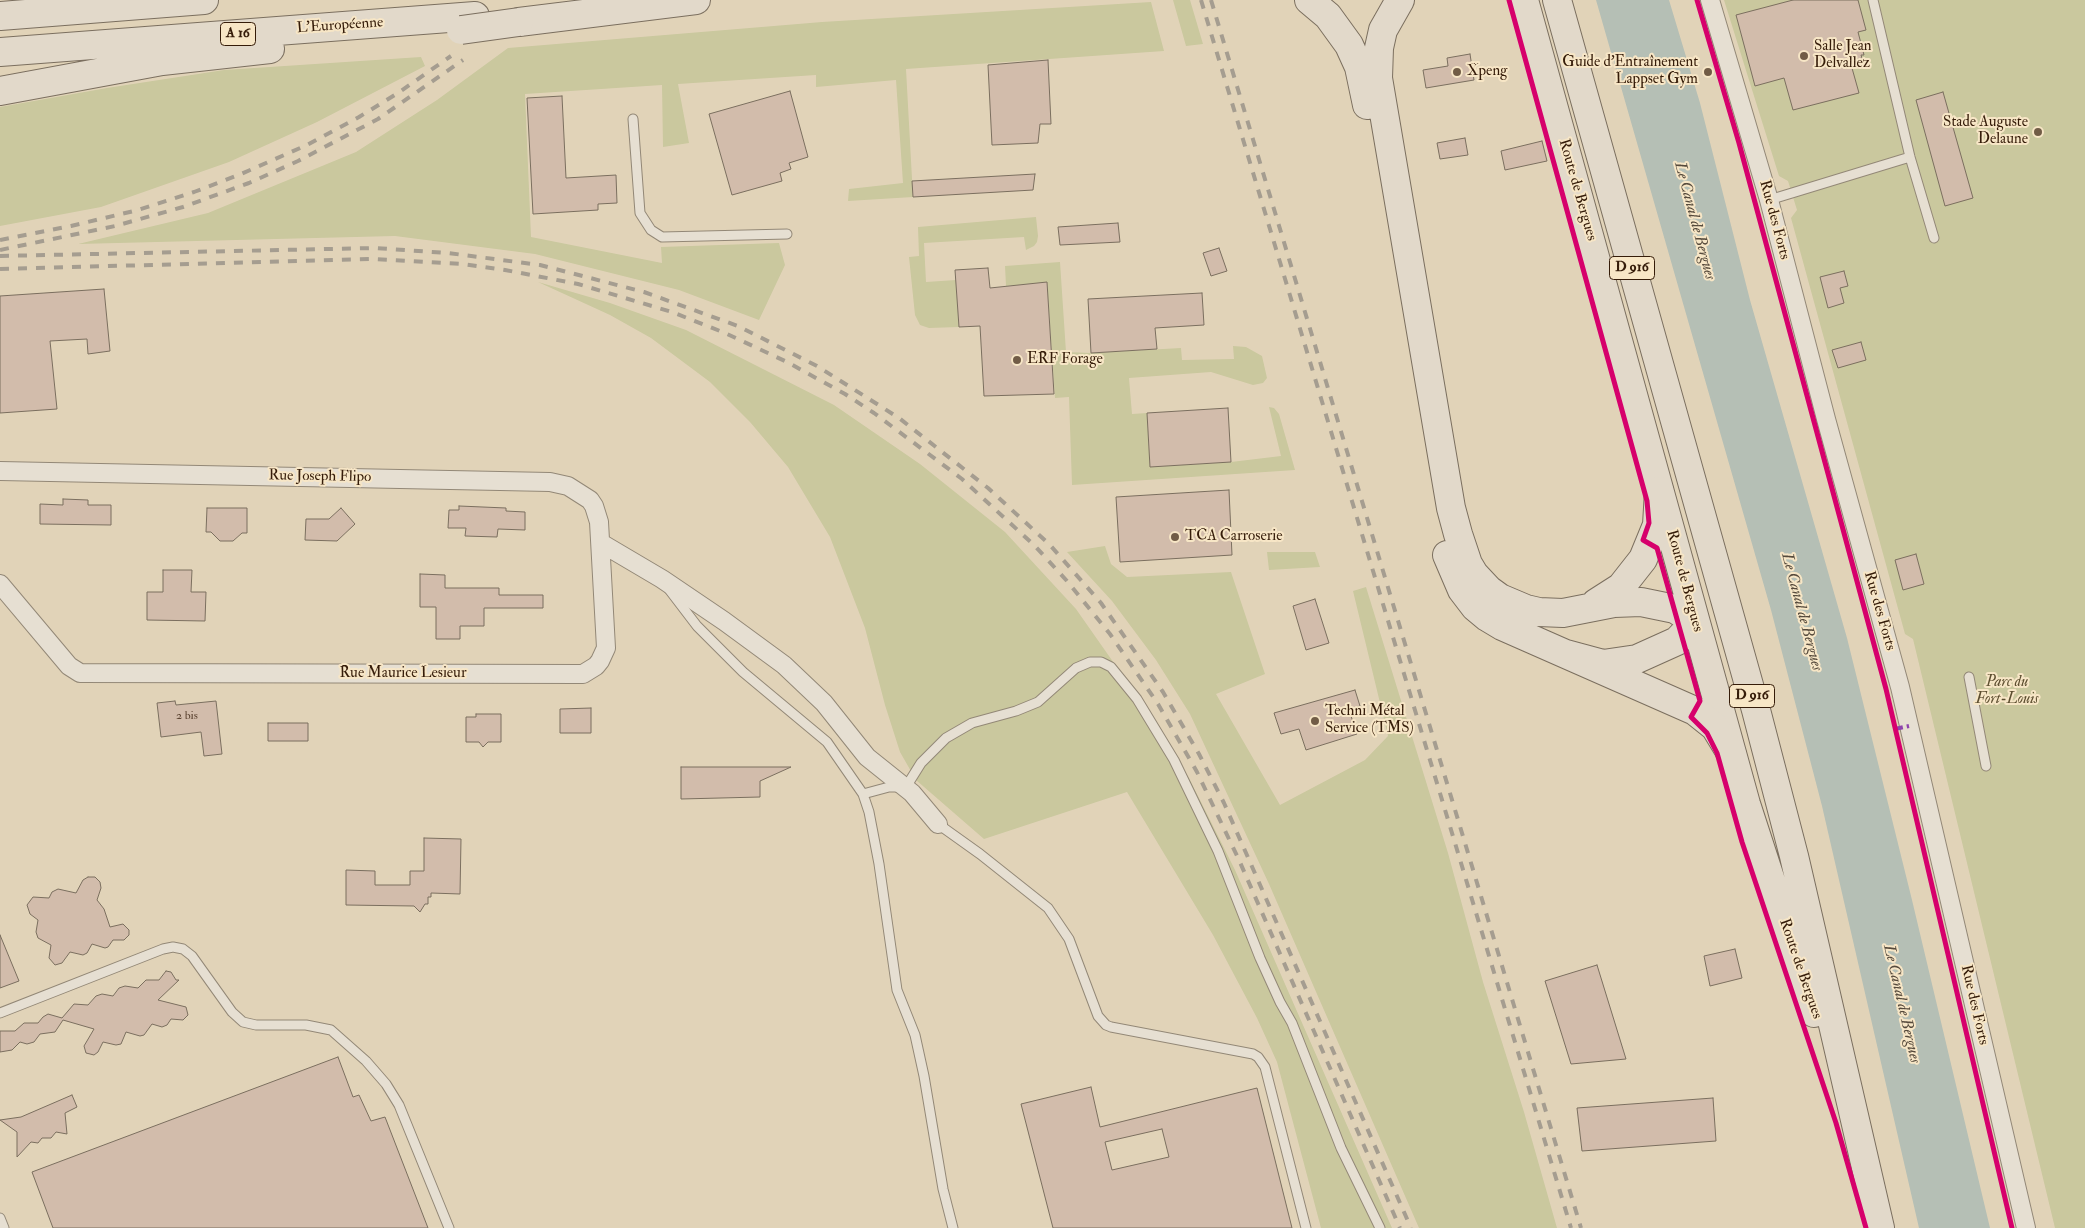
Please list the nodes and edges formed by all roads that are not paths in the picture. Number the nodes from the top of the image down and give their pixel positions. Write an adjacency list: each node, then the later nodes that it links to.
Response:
1 (204, 0): 10 (main road)
2 (680, 0): 11 (main road)
3 (696, 0): 11 (main road)
4 (1309, 0): 28 (main road)
5 (1400, 0): 26 (main road)
6 (1524, 0): 21 (main road, Route de Bergues / D 916)
7 (1557, 0): 22 (main road, Route de Bergues / D 916)
8 (1710, 0): 17 (street, Rue des Forts)
9 (1873, 0): 16 (lane)
10 (0, 16)
11 (525, 17): 12 (main road, bridge)
12 (468, 23): 13 (main road, L'Européenne / A 16); 14 (main road)
13 (0, 52)
14 (0, 91)
15 (633, 119): 18 (lane)
16 (1910, 157): 17 (lane); 19 (lane)
17 (1769, 200): 45 (street, Rue des Forts)
18 (788, 234)
19 (1934, 238)
20 (0, 471): 23 (street, Rue Joseph Flipo)
21 (1659, 490): 26 (main road); 27 (main road, Route de Bergues / D 916)
22 (1708, 536): 27 (main road); 35 (main road, Route de Bergues / D 916)
23 (602, 543): 24 (street); 25 (street, Rue Maurice Lesieur)
24 (662, 579): 32 (street); 33 (lane)
25 (0, 584)
26 (1578, 610): 27 (main road)
27 (1695, 622): 28 (main road); 30 (main road, Route de Bergues / D 916); 35 (main road)
28 (1566, 654): 30 (main road)
29 (1969, 677): 31 (lane)
30 (1732, 755): 37 (main road, Route de Bergues / D 916)
31 (1986, 766)
32 (906, 787): 33 (lane); 34 (street); 43 (lane)
33 (863, 794): 41 (lane)
34 (938, 824): 42 (lane)
35 (1794, 856): 37 (main road, Route de Bergues / D 916)
36 (0, 1012): 40 (lane)
37 (1862, 1156): 44 (main road, Route de Bergues / D 916)
38 (0, 1218): 39 (lane)
39 (4, 1228)
40 (449, 1228)
41 (953, 1228)
42 (1306, 1228)
43 (1380, 1228)
44 (1880, 1228)
45 (2026, 1228)

